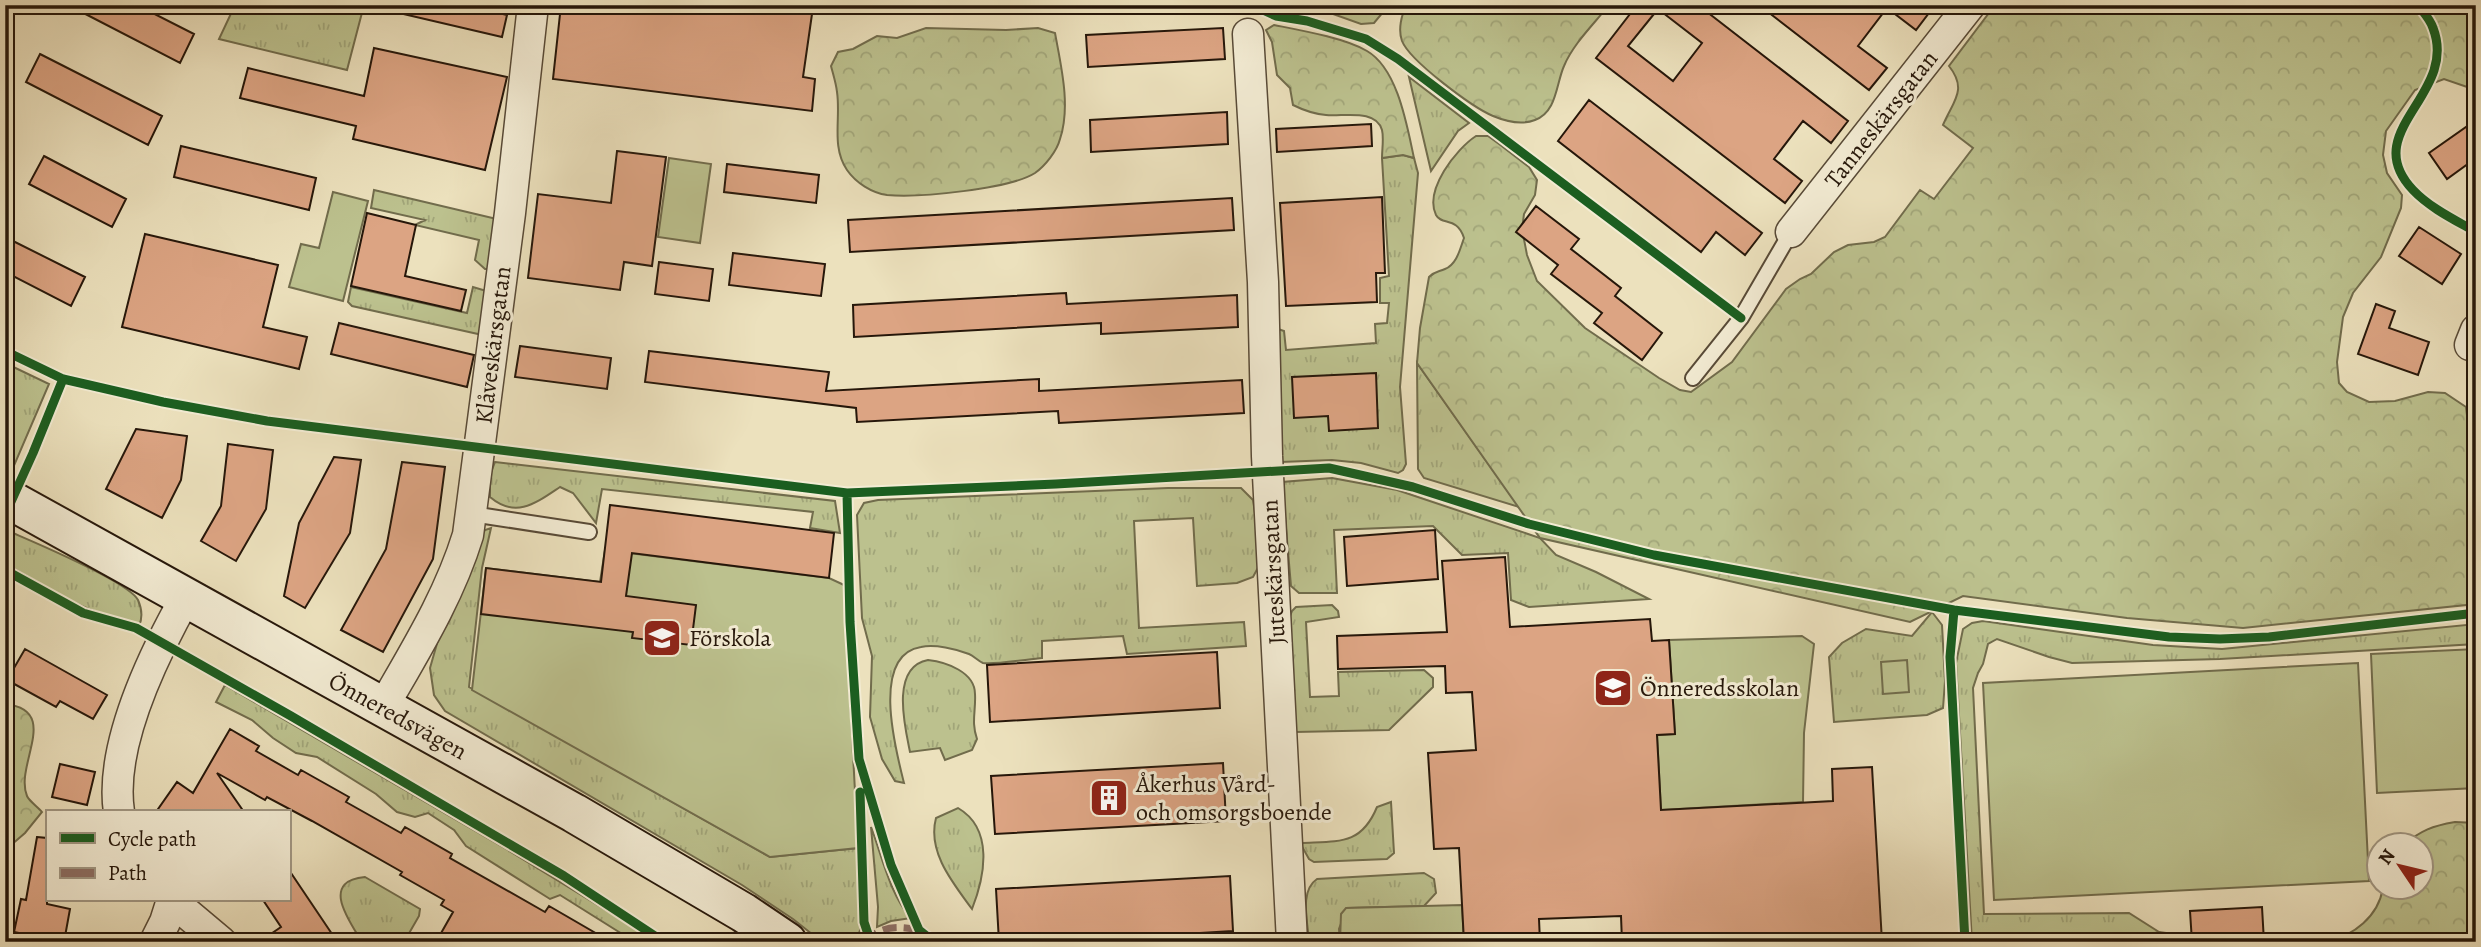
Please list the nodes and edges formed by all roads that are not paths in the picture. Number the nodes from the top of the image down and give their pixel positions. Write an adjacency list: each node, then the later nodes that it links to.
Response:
1 (533, 5): 7 (street, Klåveskärsgatan)
2 (1970, 5): 4 (street, Tanneskärsgatan)
3 (1248, 34): 17 (street, Juteskärsgatan)
4 (1791, 232): 5 (lane)
5 (1693, 378)
6 (5, 497): 9 (street, Önneredsvägen)
7 (472, 514): 8 (lane); 10 (street, Klåveskärsgatan)
8 (589, 532)
9 (186, 597): 10 (street, Önneredsvägen); 11 (street)
10 (383, 707): 16 (street, Önneredsvägen)
11 (118, 810)
12 (170, 902): 14 (street)
13 (173, 902): 15 (street)
14 (155, 942)
15 (221, 942)
16 (787, 942)
17 (1292, 942)

